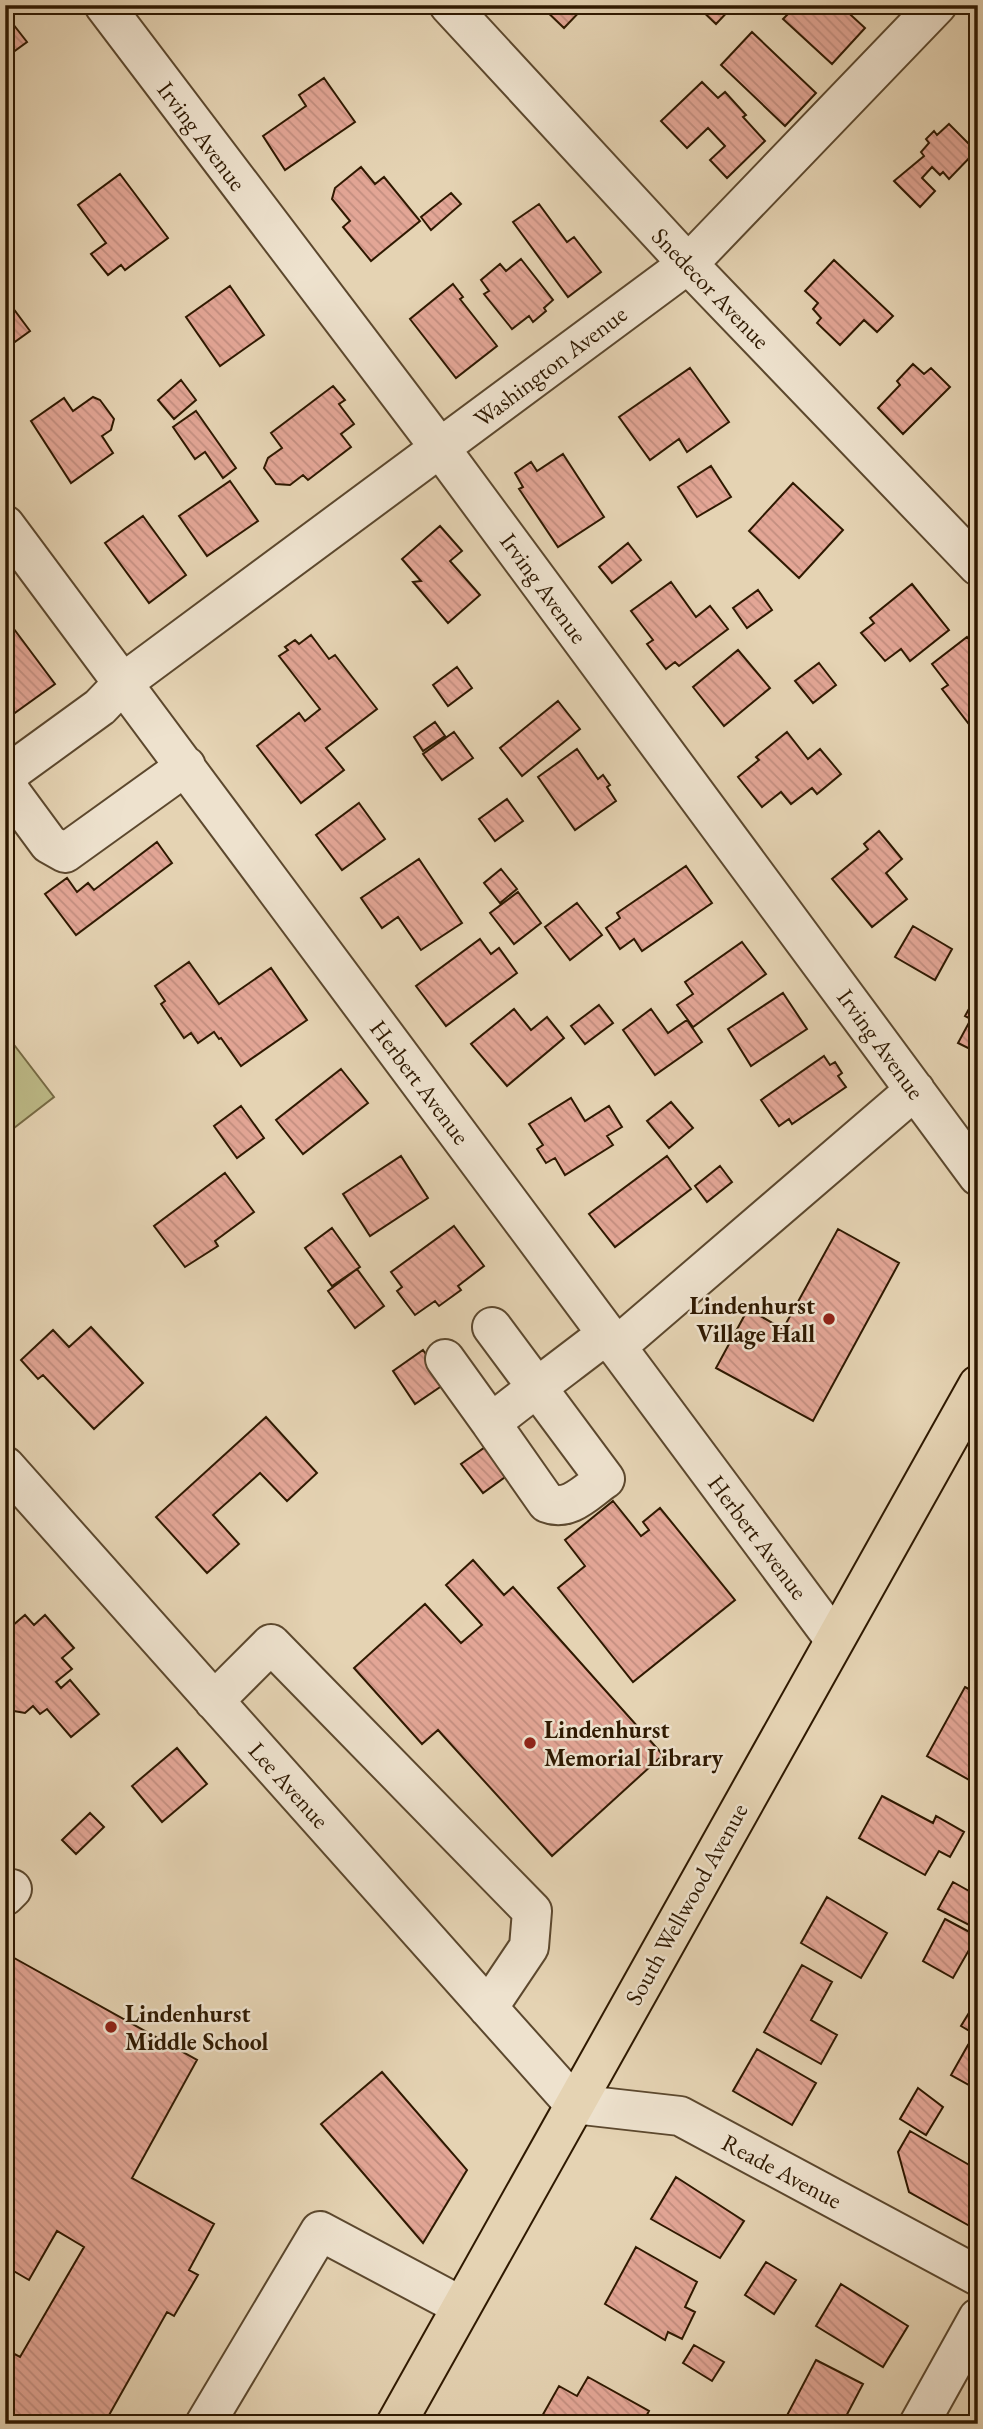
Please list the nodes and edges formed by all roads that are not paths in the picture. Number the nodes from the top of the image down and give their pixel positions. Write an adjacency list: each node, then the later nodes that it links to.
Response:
1 (104, 5): 5 (street, Irving Avenue)
2 (449, 5): 4 (street, Snedecor Avenue)
3 (937, 5): 4 (street, Washington Avenue)
4 (688, 264): 5 (street, Washington Avenue); 7 (street, Snedecor Avenue)
5 (440, 448): 8 (street, Washington Avenue); 10 (street, Irving Avenue)
6 (5, 525): 8 (street, Herbert Avenue)
7 (978, 566)
8 (124, 682): 9 (street, Herbert Avenue); 9 (street, Washington Avenue)
9 (186, 766): 13 (street, Herbert Avenue)
10 (915, 1090): 11 (street, Irving Avenue); 13 (street)
11 (978, 1176)
12 (492, 1327): 16 (street)
13 (612, 1340): 16 (street); 19 (street, Herbert Avenue)
14 (445, 1359): 17 (street)
15 (978, 1385): 19 (main road, South Wellwood Avenue)
16 (537, 1387): 17 (street); 17 (street)
17 (491, 1423)
18 (5, 1466): 20 (street, Lee Avenue)
19 (834, 1639): 22 (main road, South Wellwood Avenue)
20 (214, 1701): 21 (street, Lee Avenue); 21 (street)
21 (488, 2007): 22 (street, Lee Avenue)
22 (574, 2104): 23 (street, Reade Avenue); 24 (main road, South Wellwood Avenue)
23 (978, 2276)
24 (461, 2306): 26 (street); 27 (main road, South Wellwood Avenue)
25 (978, 2318): 28 (street)
26 (205, 2424)
27 (396, 2424)
28 (919, 2424)

